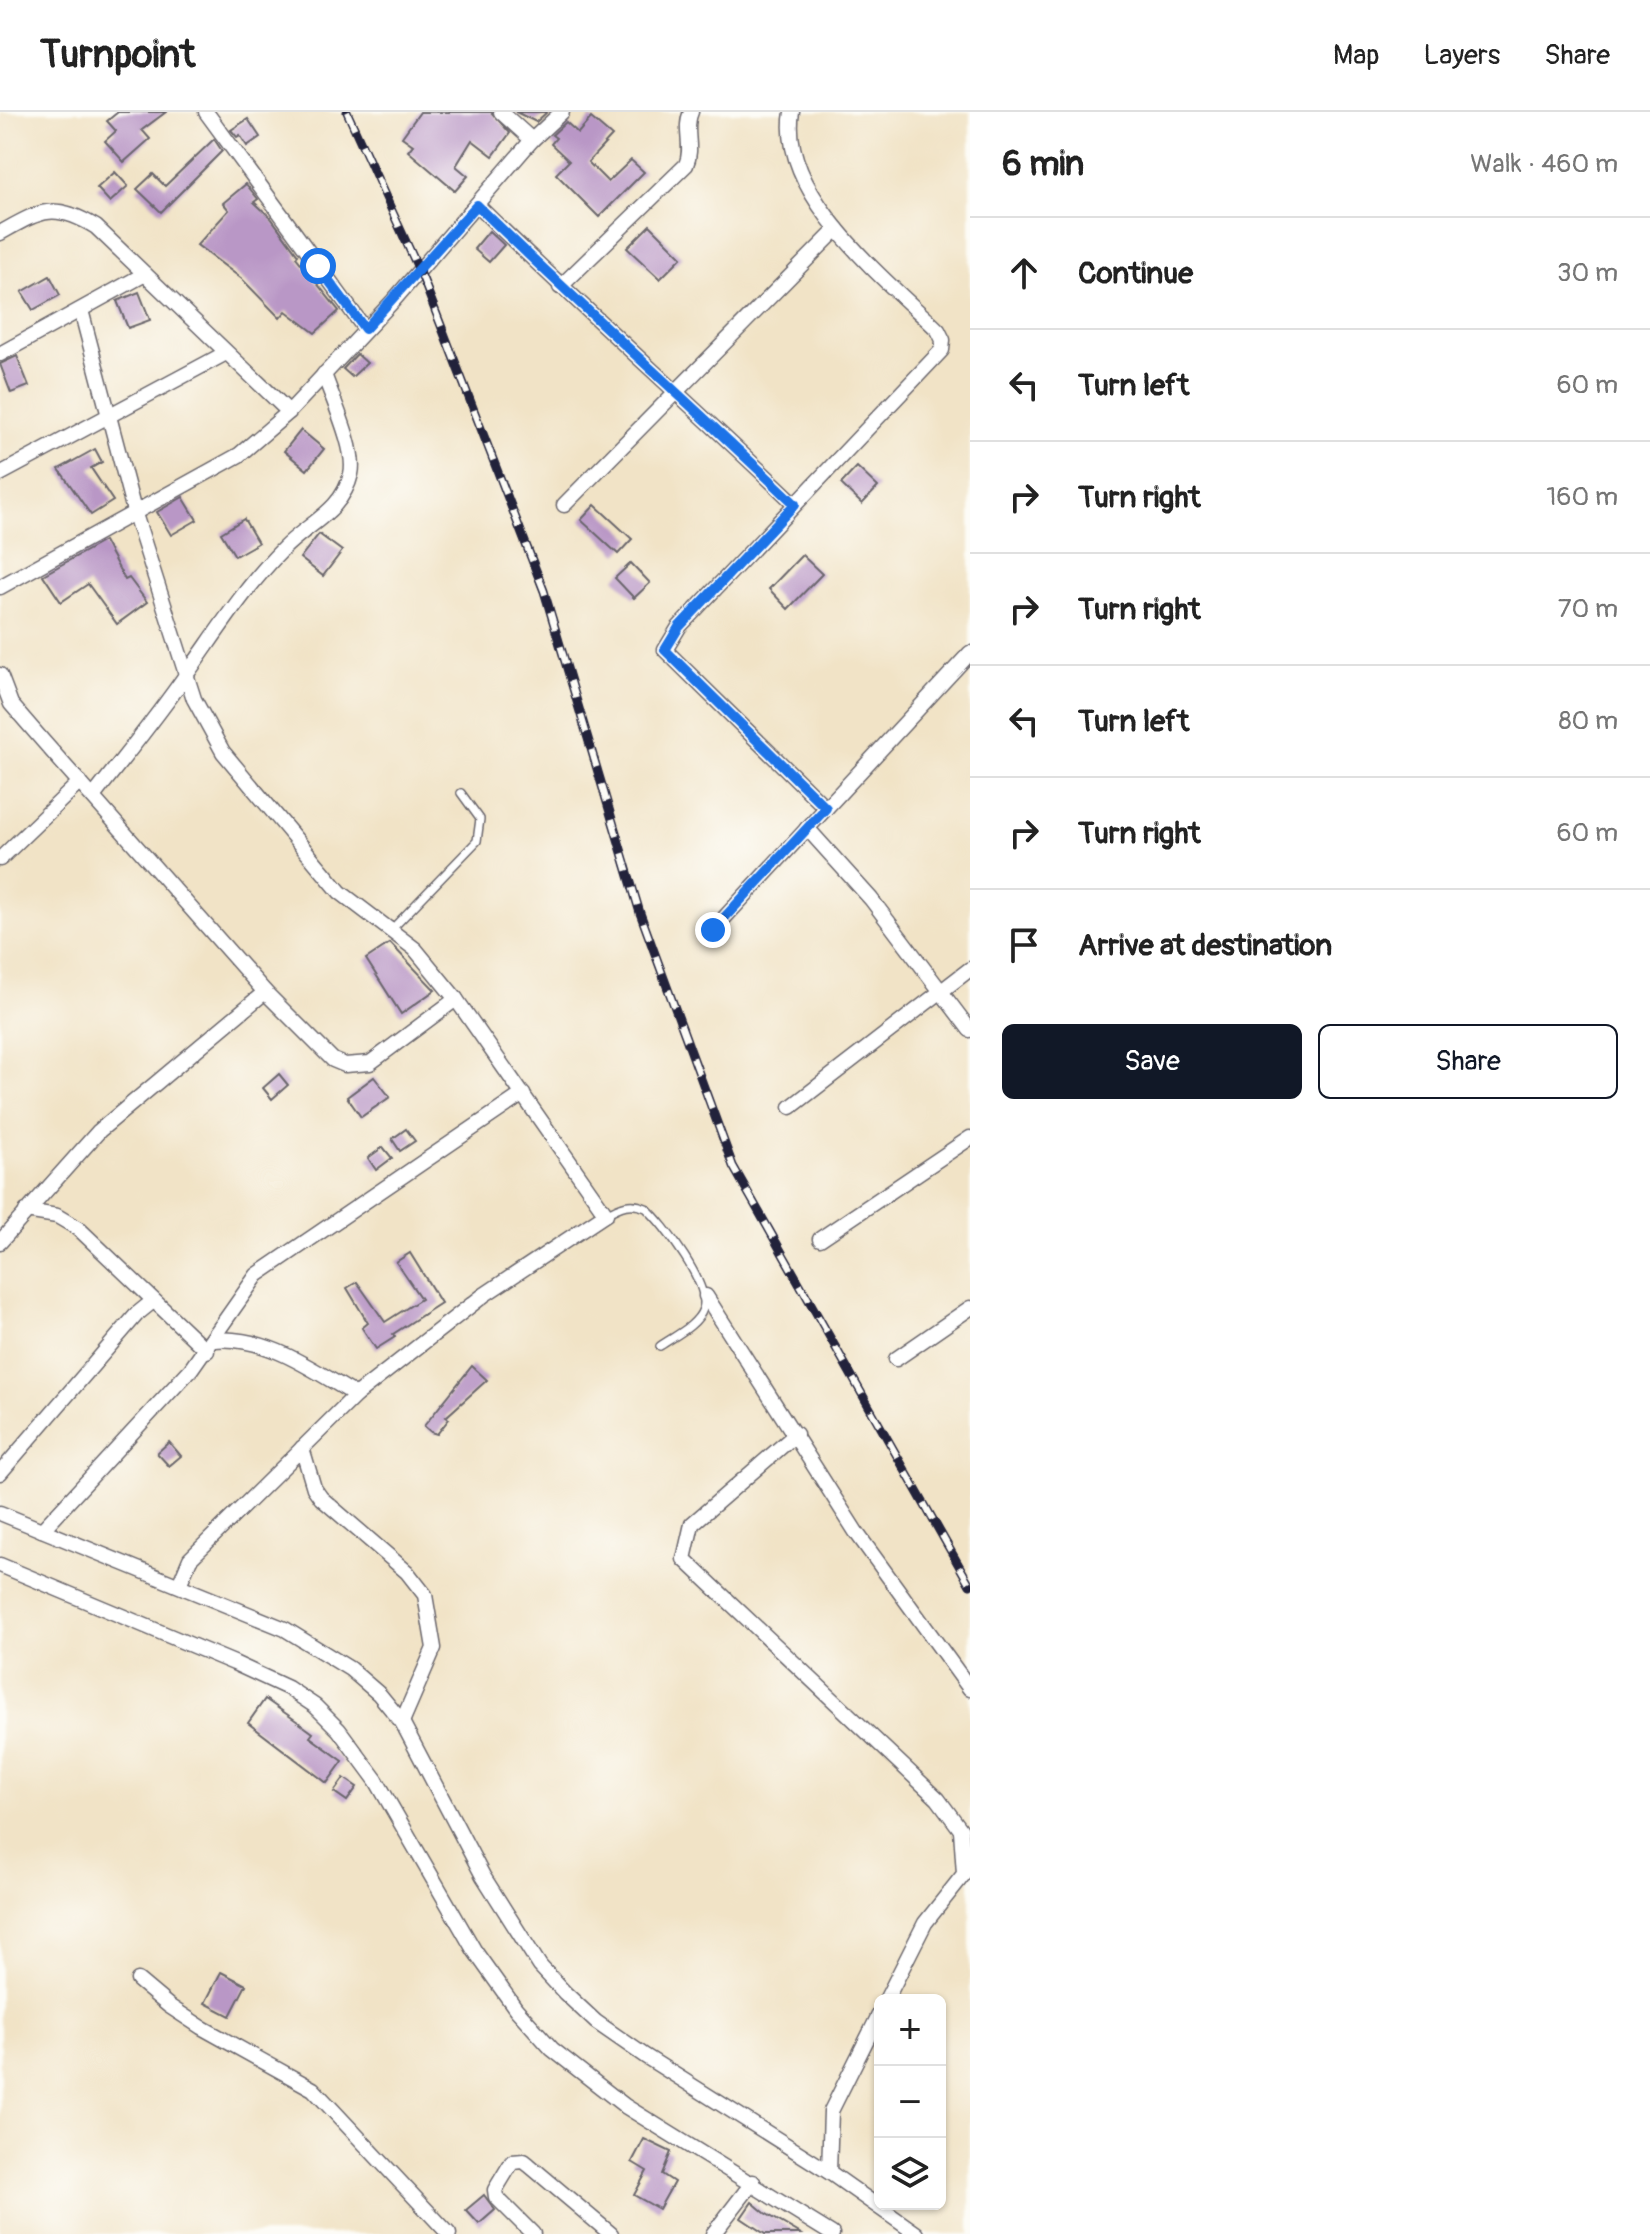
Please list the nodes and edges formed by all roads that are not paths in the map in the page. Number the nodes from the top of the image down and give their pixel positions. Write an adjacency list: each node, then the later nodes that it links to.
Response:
1 (206, 112): 13 (street)
2 (501, 112): 6 (street)
3 (562, 112): 6 (street)
4 (691, 112): 11 (street)
5 (792, 112): 8 (street)
6 (532, 140): 7 (street)
7 (477, 205): 11 (street); 13 (street)
8 (837, 229): 17 (street); 21 (street)
9 (0, 233): 10 (street)
10 (145, 274): 12 (street); 14 (street)
11 (560, 287): 17 (street)
12 (81, 310): 15 (street); 19 (street)
13 (365, 329): 16 (street)
14 (226, 353): 18 (street); 19 (street)
15 (0, 354)
16 (324, 374): 18 (street); 27 (street)
17 (677, 391): 21 (street); 22 (street)
18 (289, 412): 23 (street)
19 (111, 414): 20 (street); 23 (street)
20 (0, 474)
21 (795, 504): 32 (street)
22 (564, 505)
23 (134, 511): 24 (street); 27 (street)
24 (0, 587)
25 (970, 653): 32 (street)
26 (0, 675): 28 (street)
27 (186, 675): 31 (street); 35 (street)
28 (5, 707): 29 (street)
29 (80, 782): 31 (street); 34 (street)
30 (461, 793): 35 (lane)
31 (93, 797): 39 (street)
32 (826, 808): 33 (street)
33 (807, 828): 36 (street); 38 (street)
34 (0, 859)
35 (391, 930): 40 (street)
36 (713, 930)
37 (970, 969): 38 (street)
38 (941, 989): 41 (street); 43 (street)
39 (265, 992): 40 (street); 45 (street)
40 (456, 999): 42 (street)
41 (970, 1030)
42 (523, 1094): 46 (street); 52 (street)
43 (791, 1107)
44 (970, 1138): 47 (street)
45 (26, 1211): 48 (street); 50 (street)
46 (606, 1214): 49 (lane); 55 (street)
47 (820, 1239)
48 (0, 1242)
49 (706, 1296): 53 (lane); 56 (street)
50 (153, 1301): 52 (street); 58 (street)
51 (970, 1308): 54 (street)
52 (210, 1346): 55 (street); 60 (street)
53 (660, 1346)
54 (896, 1359)
55 (356, 1395): 57 (street)
56 (796, 1434): 63 (street); 66 (street)
57 (302, 1448): 62 (street); 64 (street)
58 (0, 1473)
59 (0, 1513): 60 (street)
60 (42, 1530): 62 (street)
61 (0, 1565): 69 (street)
62 (179, 1585): 64 (street)
63 (970, 1689)
64 (402, 1722): 68 (street)
65 (138, 1980): 70 (street)
66 (889, 1994)
67 (874, 2025): 68 (street)
68 (829, 2172): 75 (street)
69 (753, 2182): 73 (street); 74 (street)
70 (449, 2234)
71 (533, 2234): 72 (street)
72 (611, 2234)
73 (713, 2234)
74 (832, 2234)
75 (917, 2234)

